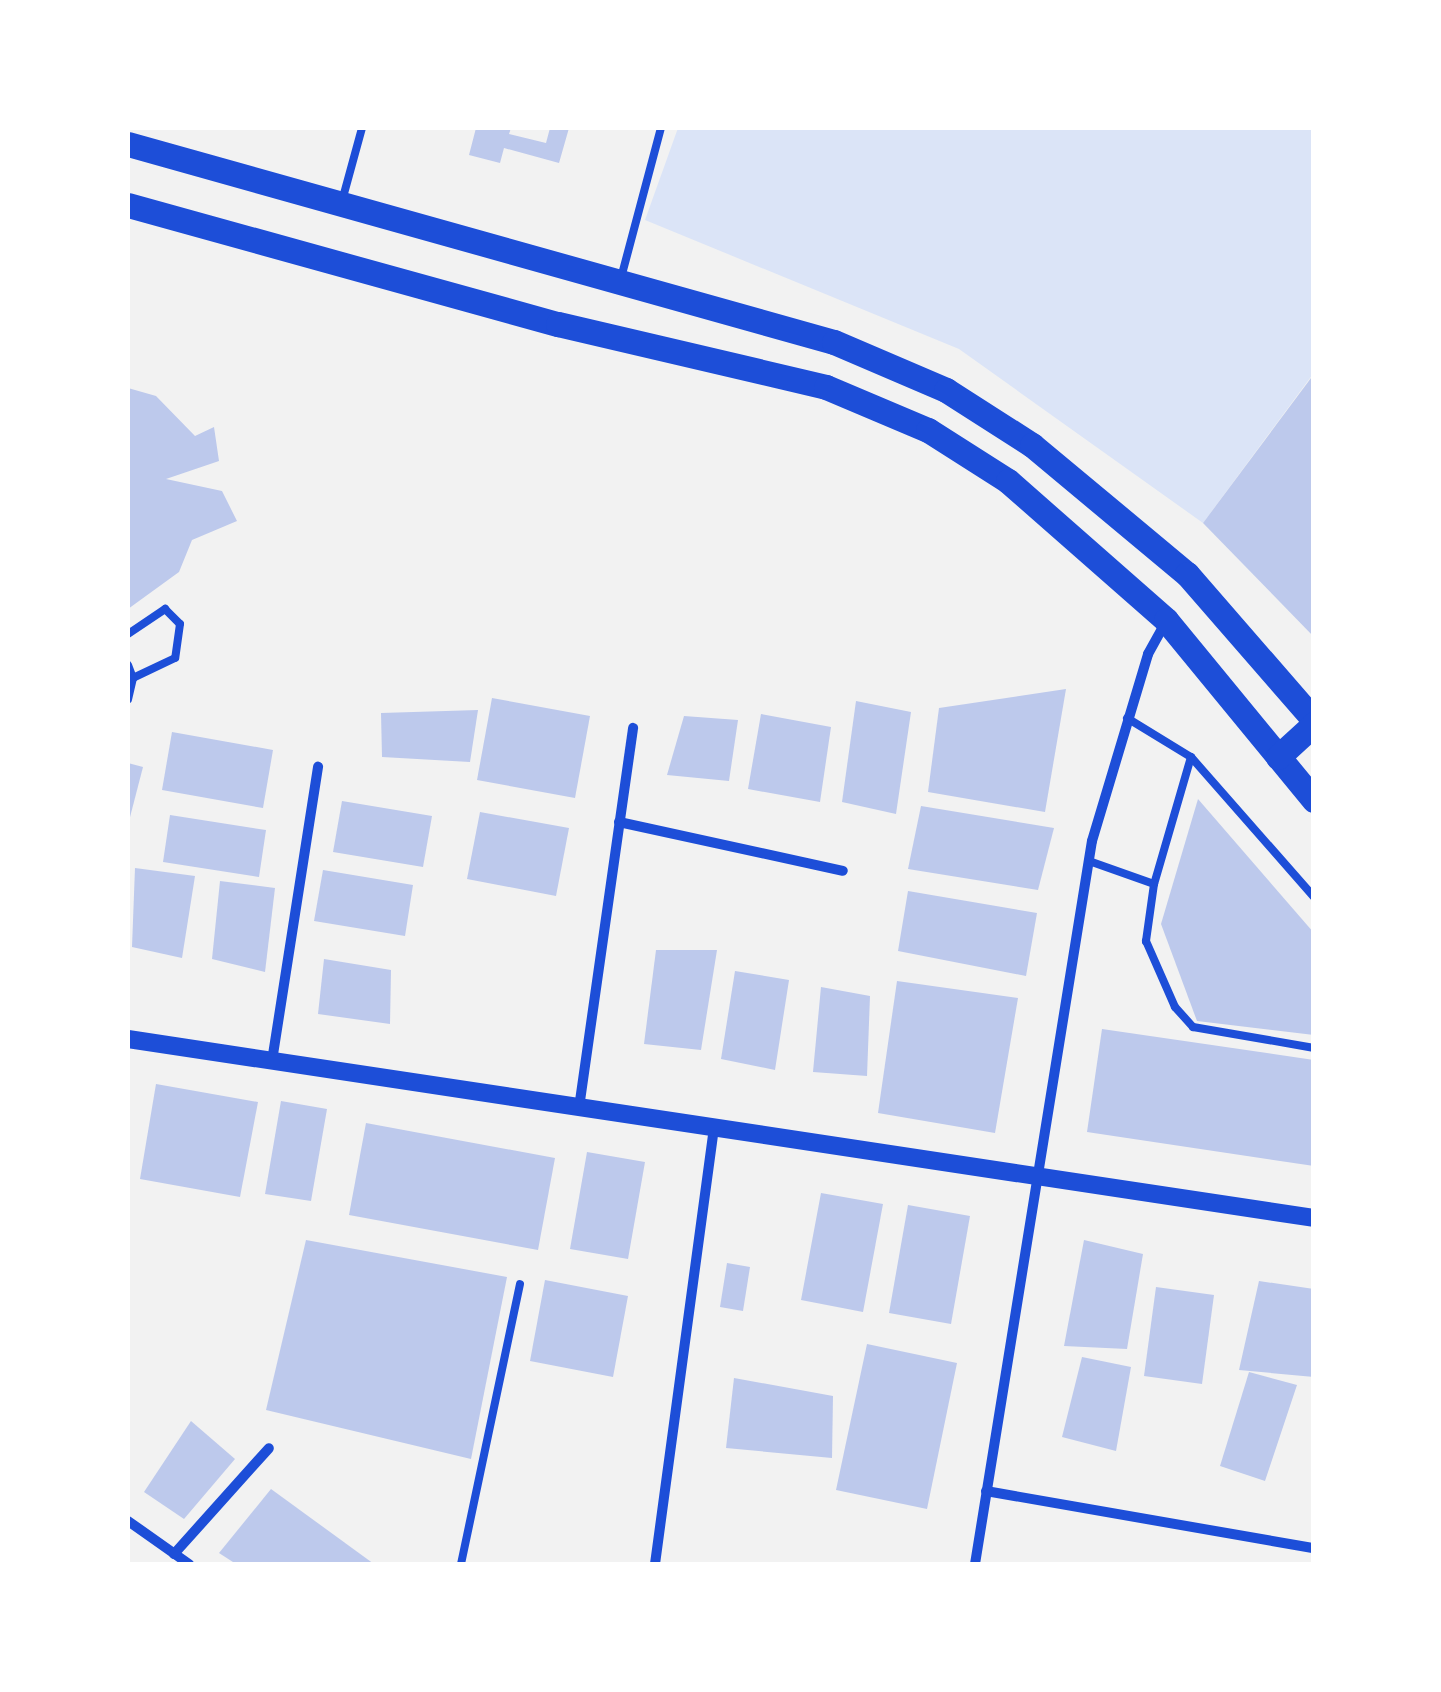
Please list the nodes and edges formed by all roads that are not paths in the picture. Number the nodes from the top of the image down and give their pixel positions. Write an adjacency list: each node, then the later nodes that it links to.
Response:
1 (362, 128): 5 (lane)
2 (660, 128): 6 (lane)
3 (128, 144): 5 (main road)
4 (128, 204): 7 (main road)
5 (340, 205): 6 (main road)
6 (619, 283): 13 (main road)
7 (1166, 620): 12 (street); 16 (main road)
8 (128, 634): 10 (lane)
9 (128, 665): 10 (lane)
10 (133, 678): 11 (lane)
11 (128, 699)
12 (1126, 718): 15 (lane); 20 (street)
13 (1314, 722): 16 (main road)
14 (633, 728): 19 (street)
15 (1191, 757): 22 (lane); 23 (lane)
16 (1278, 757): 18 (main road)
17 (318, 767): 26 (street)
18 (1314, 800)
19 (619, 822): 21 (street); 27 (street)
20 (1089, 862): 22 (lane); 29 (street)
21 (842, 871)
22 (1154, 884): 25 (lane)
23 (1314, 896)
24 (128, 1039): 26 (street)
25 (1314, 1048)
26 (272, 1061): 27 (street)
27 (579, 1108): 28 (street)
28 (714, 1129): 29 (street); 39 (street)
29 (1038, 1176): 30 (street); 33 (street)
30 (1314, 1218)
31 (520, 1284): 38 (lane)
32 (269, 1448): 36 (street)
33 (986, 1491): 35 (street); 40 (street)
34 (128, 1521): 36 (street)
35 (1314, 1548)
36 (174, 1554): 37 (street)
37 (189, 1564)
38 (461, 1564)
39 (655, 1564)
40 (974, 1564)

